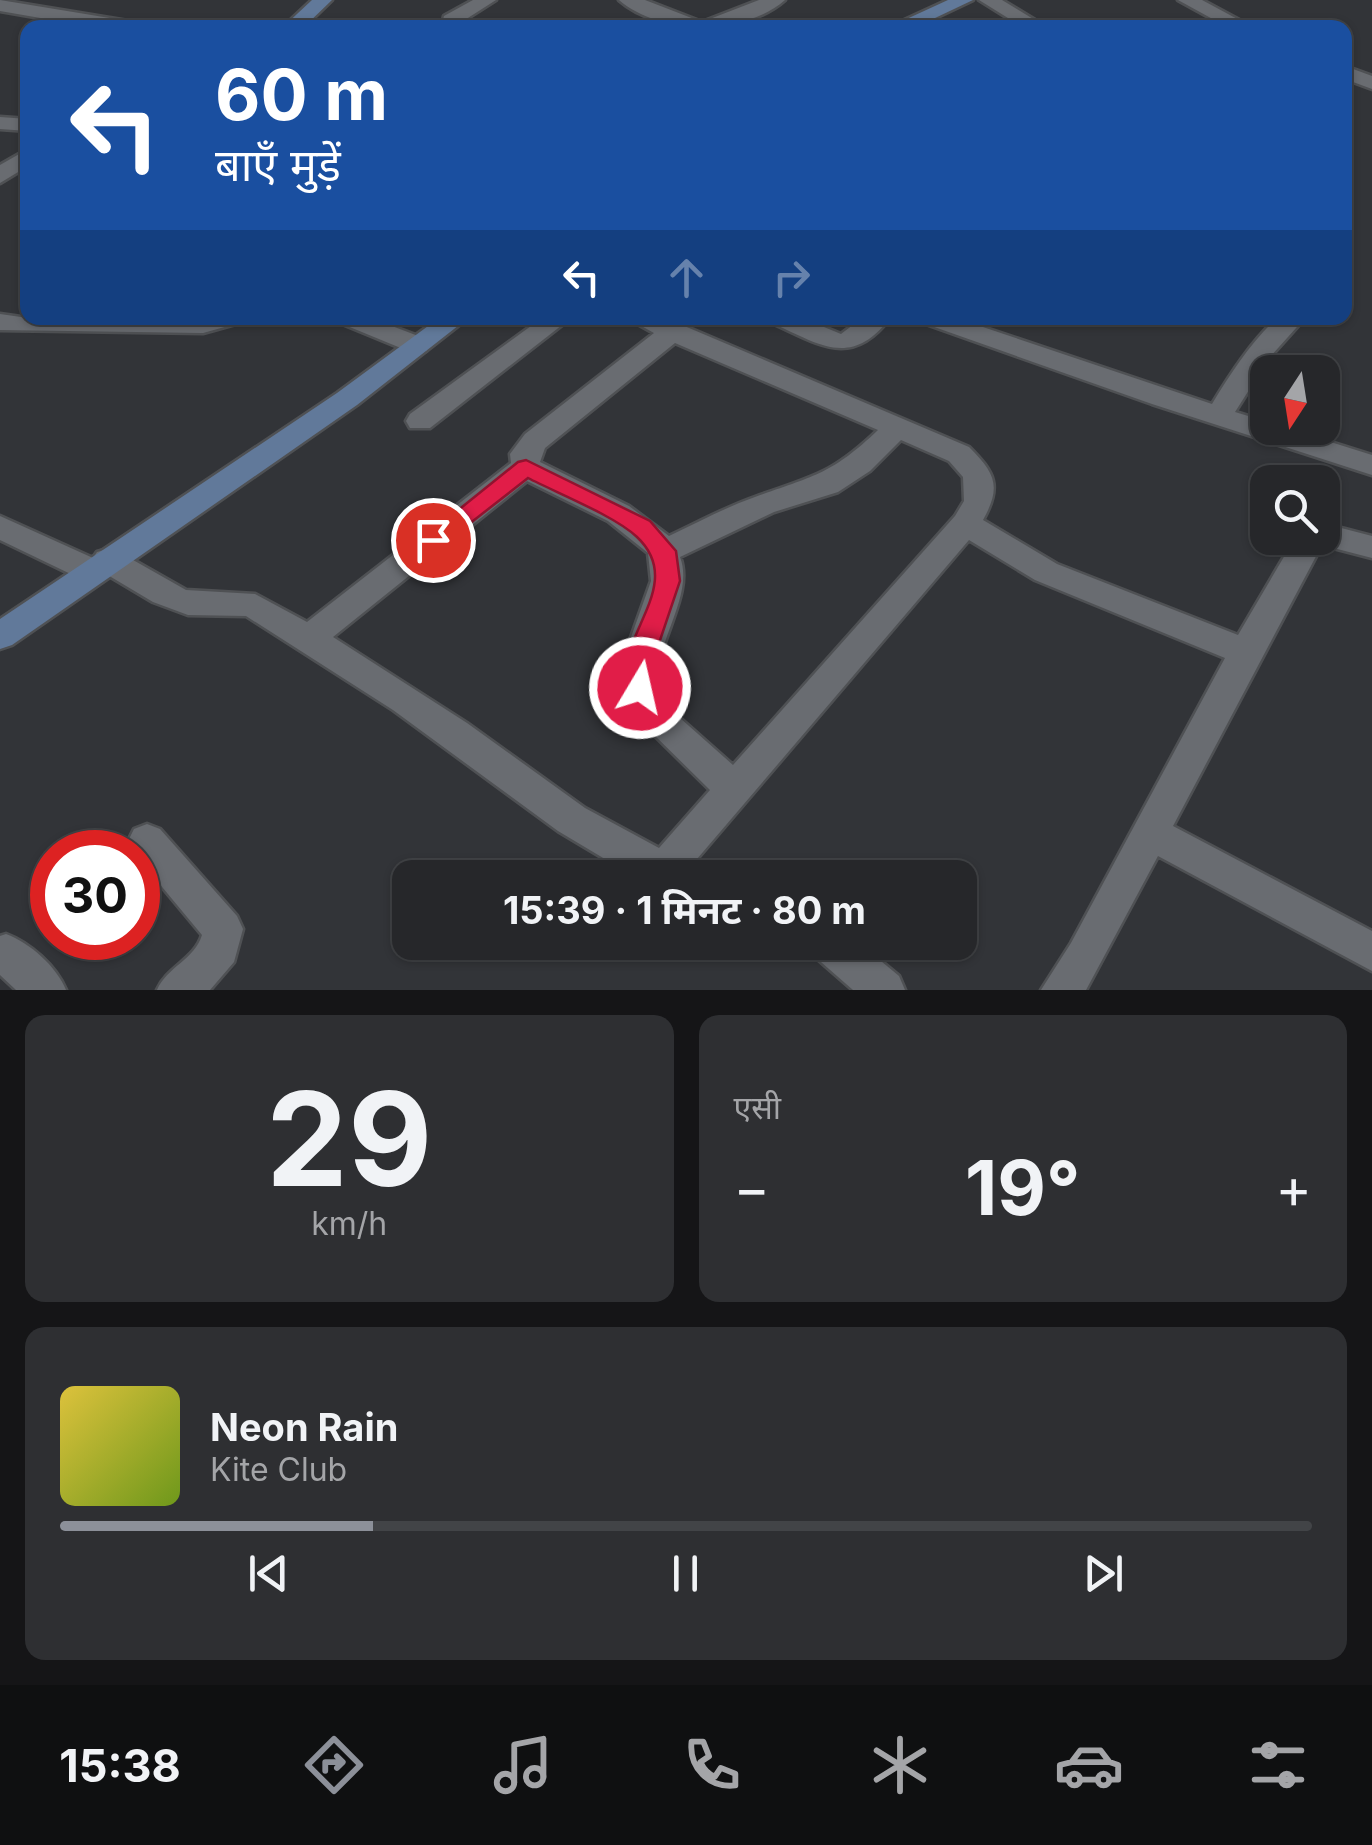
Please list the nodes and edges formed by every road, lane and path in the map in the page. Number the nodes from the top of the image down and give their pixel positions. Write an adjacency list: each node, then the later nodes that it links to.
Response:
1 (55, 0): 10 (street)
2 (323, 0): 12 (street)
3 (487, 0): 13 (street)
4 (628, 0): 14 (street)
5 (776, 0): 15 (street)
6 (964, 0): 16 (street)
7 (988, 0): 17 (street)
8 (1187, 0): 18 (street)
9 (0, 6): 10 (street)
10 (37, 10): 11 (street)
11 (91, 20)
12 (301, 20)
13 (451, 20)
14 (682, 20)
15 (724, 20)
16 (915, 20)
17 (1024, 20)
18 (1229, 20)
19 (20, 160): 20 (street)
20 (0, 176)
21 (152, 325): 22 (street)
22 (206, 325)
23 (367, 325): 32 (street)
24 (445, 325): 32 (street)
25 (549, 325): 34 (street)
26 (656, 325): 31 (street)
27 (797, 325): 28 (street)
28 (868, 325)
29 (953, 325): 33 (street)
30 (1286, 325): 33 (street)
31 (672, 332): 35 (street); 37 (street)
32 (418, 345): 44 (street)
33 (1219, 415): 36 (street)
34 (420, 422)
35 (896, 428): 38 (street); 42 (street)
36 (1372, 466)
37 (526, 467): 42 (street); 46 (street)
38 (966, 524): 47 (street); 48 (street)
39 (0, 527): 44 (street)
40 (1340, 539): 41 (street)
41 (1372, 547)
42 (664, 551): 48 (street)
43 (1300, 555): 47 (street)
44 (100, 566): 45 (street); 46 (street)
45 (0, 636)
46 (309, 638): 51 (street)
47 (1246, 652): 49 (street)
48 (734, 788): 52 (street)
49 (1149, 832): 54 (street); 59 (street)
50 (160, 855): 57 (street)
51 (640, 860)
52 (672, 860)
53 (6, 952): 56 (street)
54 (1372, 952)
55 (848, 960): 58 (street)
56 (45, 990)
57 (178, 990)
58 (884, 990)
59 (1062, 990)

